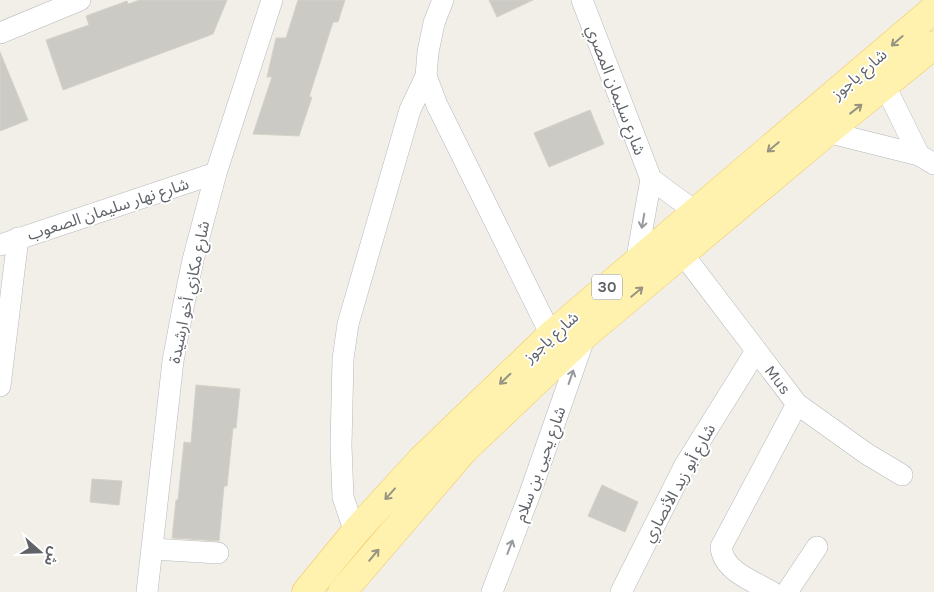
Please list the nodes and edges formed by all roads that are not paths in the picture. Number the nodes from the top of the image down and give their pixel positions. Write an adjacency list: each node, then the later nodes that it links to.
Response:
1 (80, 0): 6 (street)
2 (272, 0): 12 (street, شارع مكازي أخو ارشيدة)
3 (443, 0): 8 (street)
4 (582, 0): 13 (street, شارع سليمان المصري)
5 (929, 7): 14 (main road, شارع ياجوز / 30, one-way to 14)
6 (0, 33)
7 (934, 45): 9 (main road, شارع ياجوز / 30)
8 (426, 76): 19 (street); 24 (street)
9 (885, 86): 10 (main road, شارع ياجوز / 30, one-way to 9); 11 (street)
10 (827, 132): 11 (street); 16 (main road, شارع ياجوز / 30)
11 (926, 160)
12 (216, 173): 15 (street, شارع نهار سليمان الصعوب); 26 (street, شارع مكازي أخو ارشيدة)
13 (651, 180): 14 (street); 17 (street, one-way to 17)
14 (696, 212): 17 (main road, شارع ياجوز / 30)
15 (9, 242): 21 (street)
16 (682, 254): 18 (main road, شارع ياجوز / 30, one-way to 16); 20 (street, Mus)
17 (636, 263): 19 (main road, شارع ياجوز / 30)
18 (586, 334): 30 (main road, شارع ياجوز / 30, one-way to 18); 31 (street, شارع يحيى بن سلام, one-way to 18)
19 (550, 335): 24 (main road, شارع ياجوز / 30, one-way to 24)
20 (756, 351): 22 (street, Mus); 32 (street, شارع أبو زيد الأنصاري)
21 (0, 386)
22 (797, 404): 23 (street, Mus); 33 (street)
23 (902, 475)
24 (356, 531): 29 (main road, شارع ياجوز / 30)
25 (817, 548): 34 (street)
26 (153, 549): 27 (street); 28 (street, شارع مكازي أخو ارشيدة)
27 (218, 553)
28 (147, 592)
29 (306, 592)
30 (342, 592)
31 (492, 592)
32 (621, 592)
33 (772, 592)
34 (788, 592)

